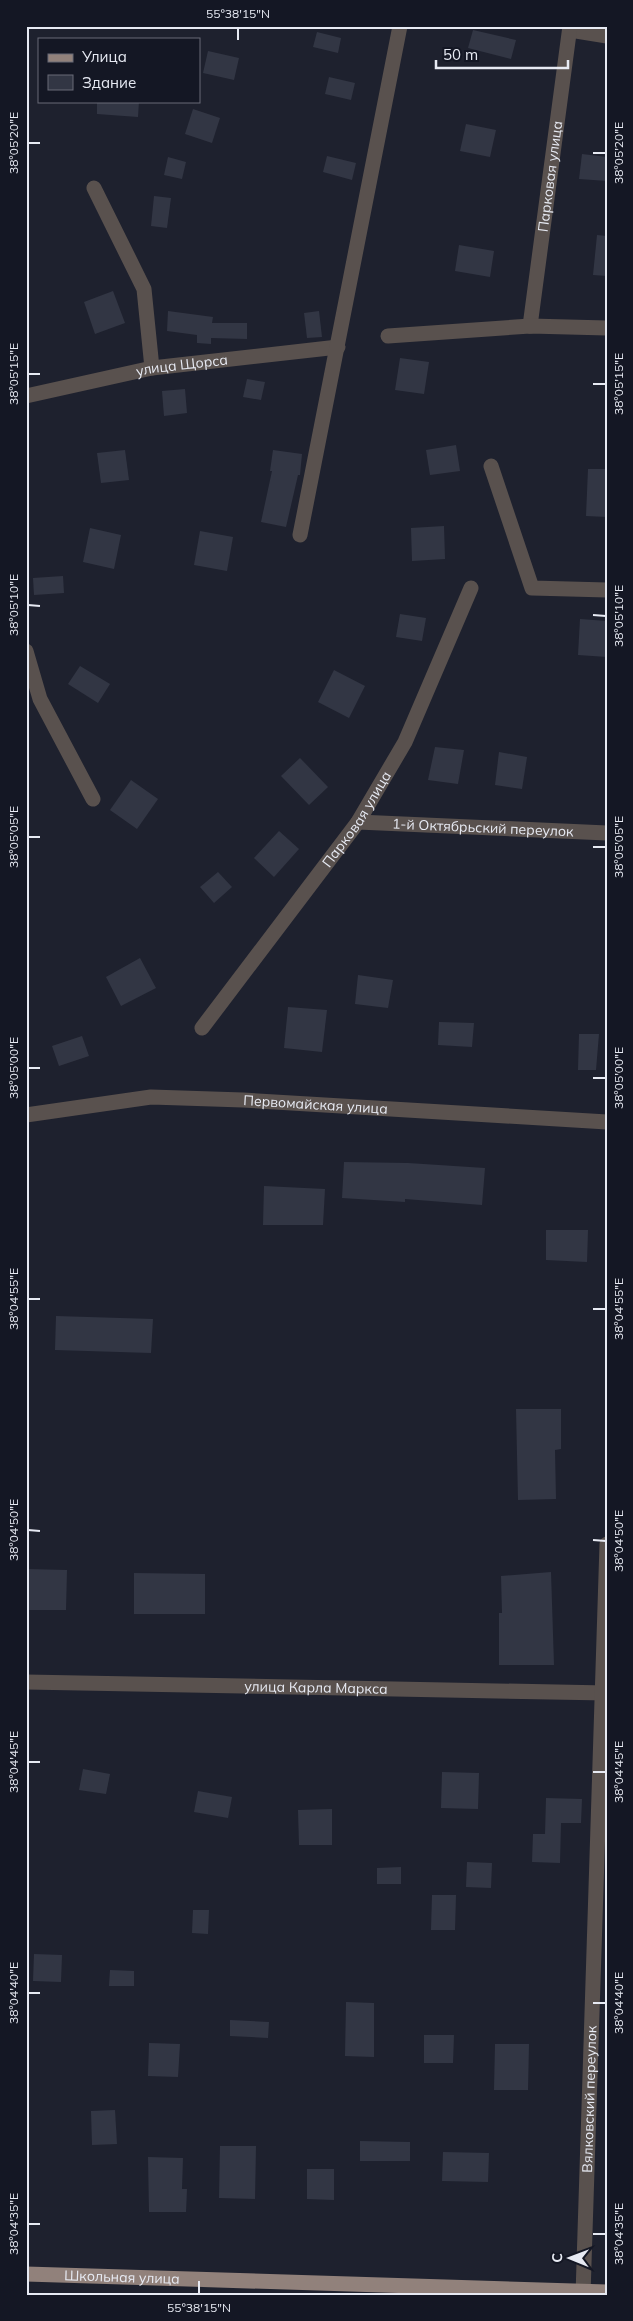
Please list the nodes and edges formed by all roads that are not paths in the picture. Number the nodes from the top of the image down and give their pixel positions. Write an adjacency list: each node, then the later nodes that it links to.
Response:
1 (400, 26): 8 (street)
2 (570, 28): 3 (street); 5 (street, Парковая улица)
3 (607, 36)
4 (94, 188): 9 (street)
5 (530, 326): 6 (street); 7 (street)
6 (607, 328)
7 (388, 336)
8 (338, 347): 9 (street, улица Щорса); 12 (street)
9 (152, 368): 10 (street, улица Щорса)
10 (26, 396)
11 (491, 466): 14 (street)
12 (300, 535)
13 (471, 588): 17 (street, Парковая улица)
14 (607, 590)
15 (26, 651): 16 (street)
16 (93, 799)
17 (358, 822): 18 (street, 1-й Октябрьский переулок); 19 (street, Парковая улица)
18 (607, 833)
19 (202, 1028)
20 (26, 1115): 21 (street, Первомайская улица)
21 (607, 1122)
22 (607, 1544): 24 (street, Вялковский переулок)
23 (26, 1682): 24 (street, улица Карла Маркса)
24 (605, 1693): 27 (street, Вялковский переулок)
25 (26, 2274): 27 (main road, Школьная улица)
26 (607, 2292): 27 (main road, Школьная улица)
27 (583, 2293)

